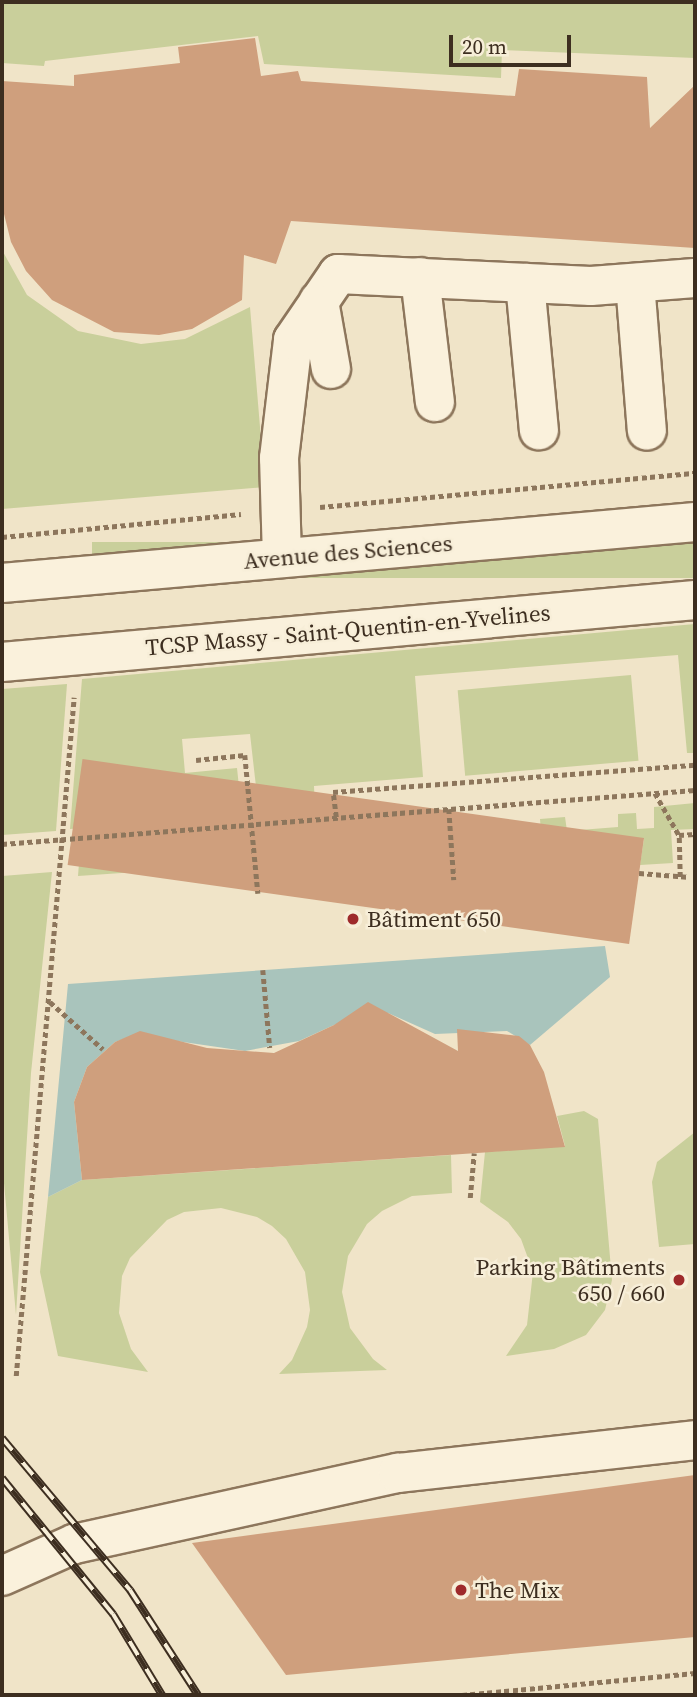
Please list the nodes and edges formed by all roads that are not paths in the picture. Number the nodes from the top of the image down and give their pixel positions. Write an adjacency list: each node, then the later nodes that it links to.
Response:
1 (420, 277): 3 (street); 5 (street); 7 (street)
2 (695, 278): 4 (street)
3 (525, 282): 4 (street); 8 (street)
4 (635, 283): 9 (street)
5 (319, 301): 6 (street); 11 (street)
6 (331, 369)
7 (435, 402)
8 (539, 430)
9 (647, 431)
10 (695, 522): 11 (street, Avenue des Sciences)
11 (282, 558): 12 (street, Avenue des Sciences)
12 (2, 583)
13 (695, 600): 14 (street, TCSP Massy - Saint-Quentin-en-Yvelines)
14 (2, 662)
15 (695, 1440): 16 (street)
16 (2, 1576)

